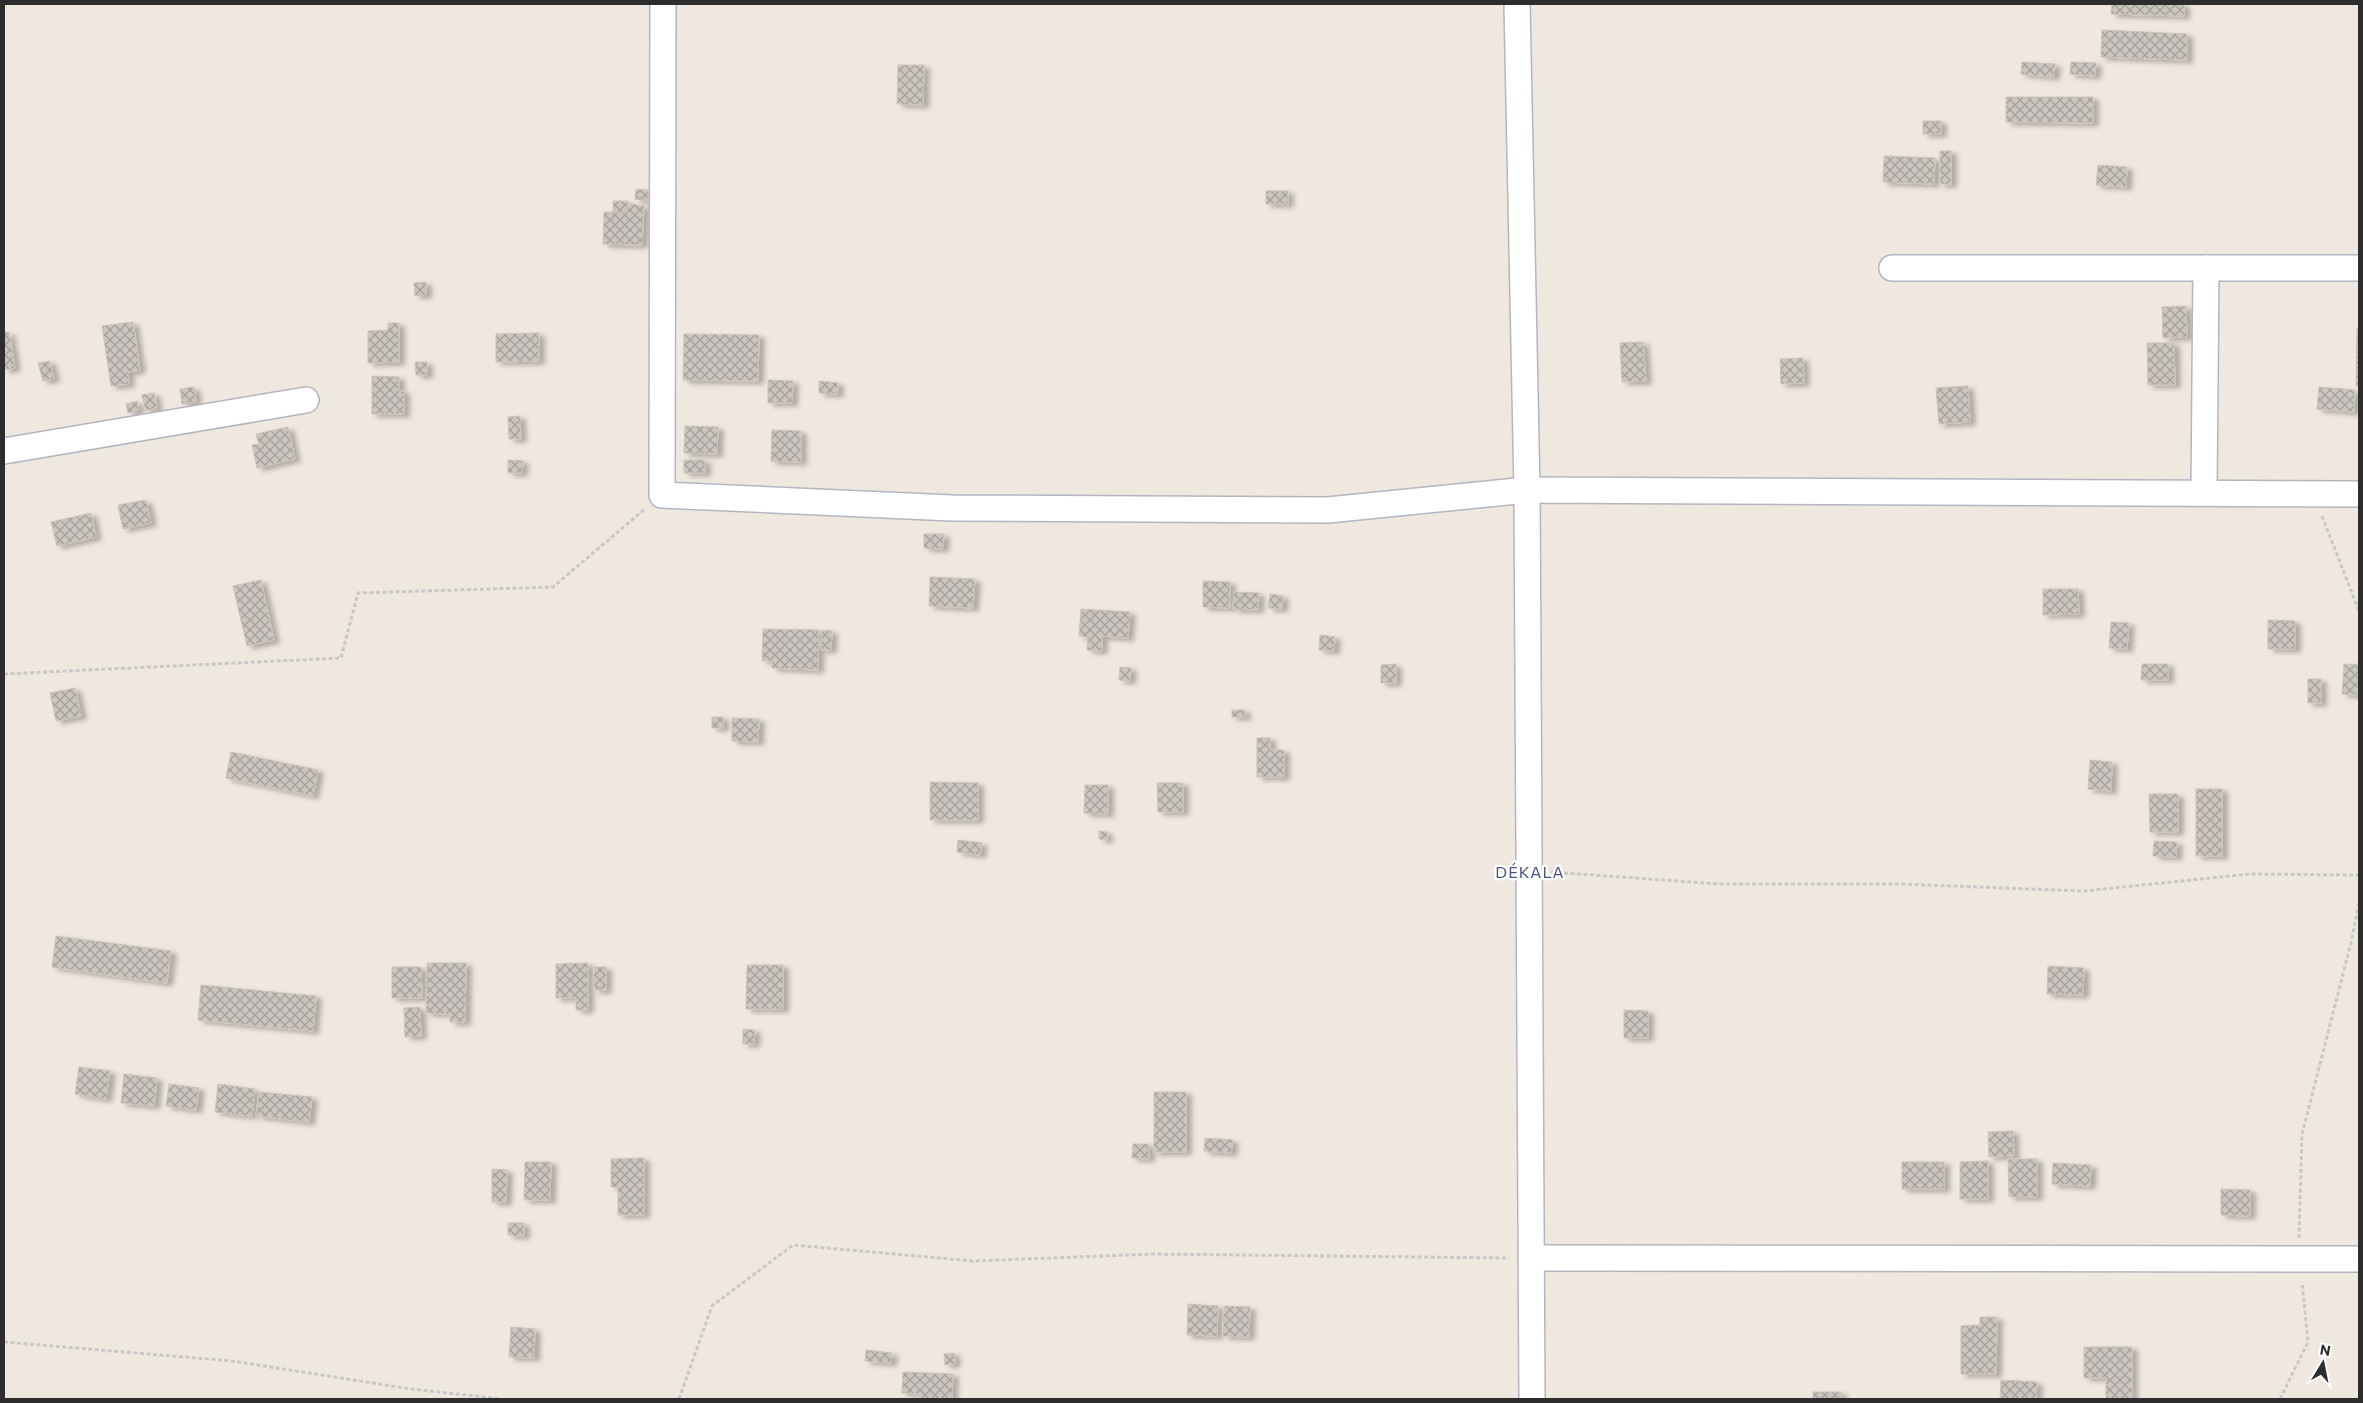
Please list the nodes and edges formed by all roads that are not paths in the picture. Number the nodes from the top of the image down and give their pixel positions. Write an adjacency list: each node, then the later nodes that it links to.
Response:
1 (663, 4): 8 (street)
2 (1517, 4): 8 (street)
3 (1892, 268): 4 (street)
4 (2206, 268): 5 (street); 9 (street)
5 (2359, 268)
6 (306, 400): 7 (street)
7 (4, 451)
8 (1527, 490): 9 (street); 11 (street)
9 (2204, 493): 10 (street)
10 (2359, 494)
11 (1533, 1258): 12 (street); 13 (street)
12 (2359, 1259)
13 (1532, 1399)

